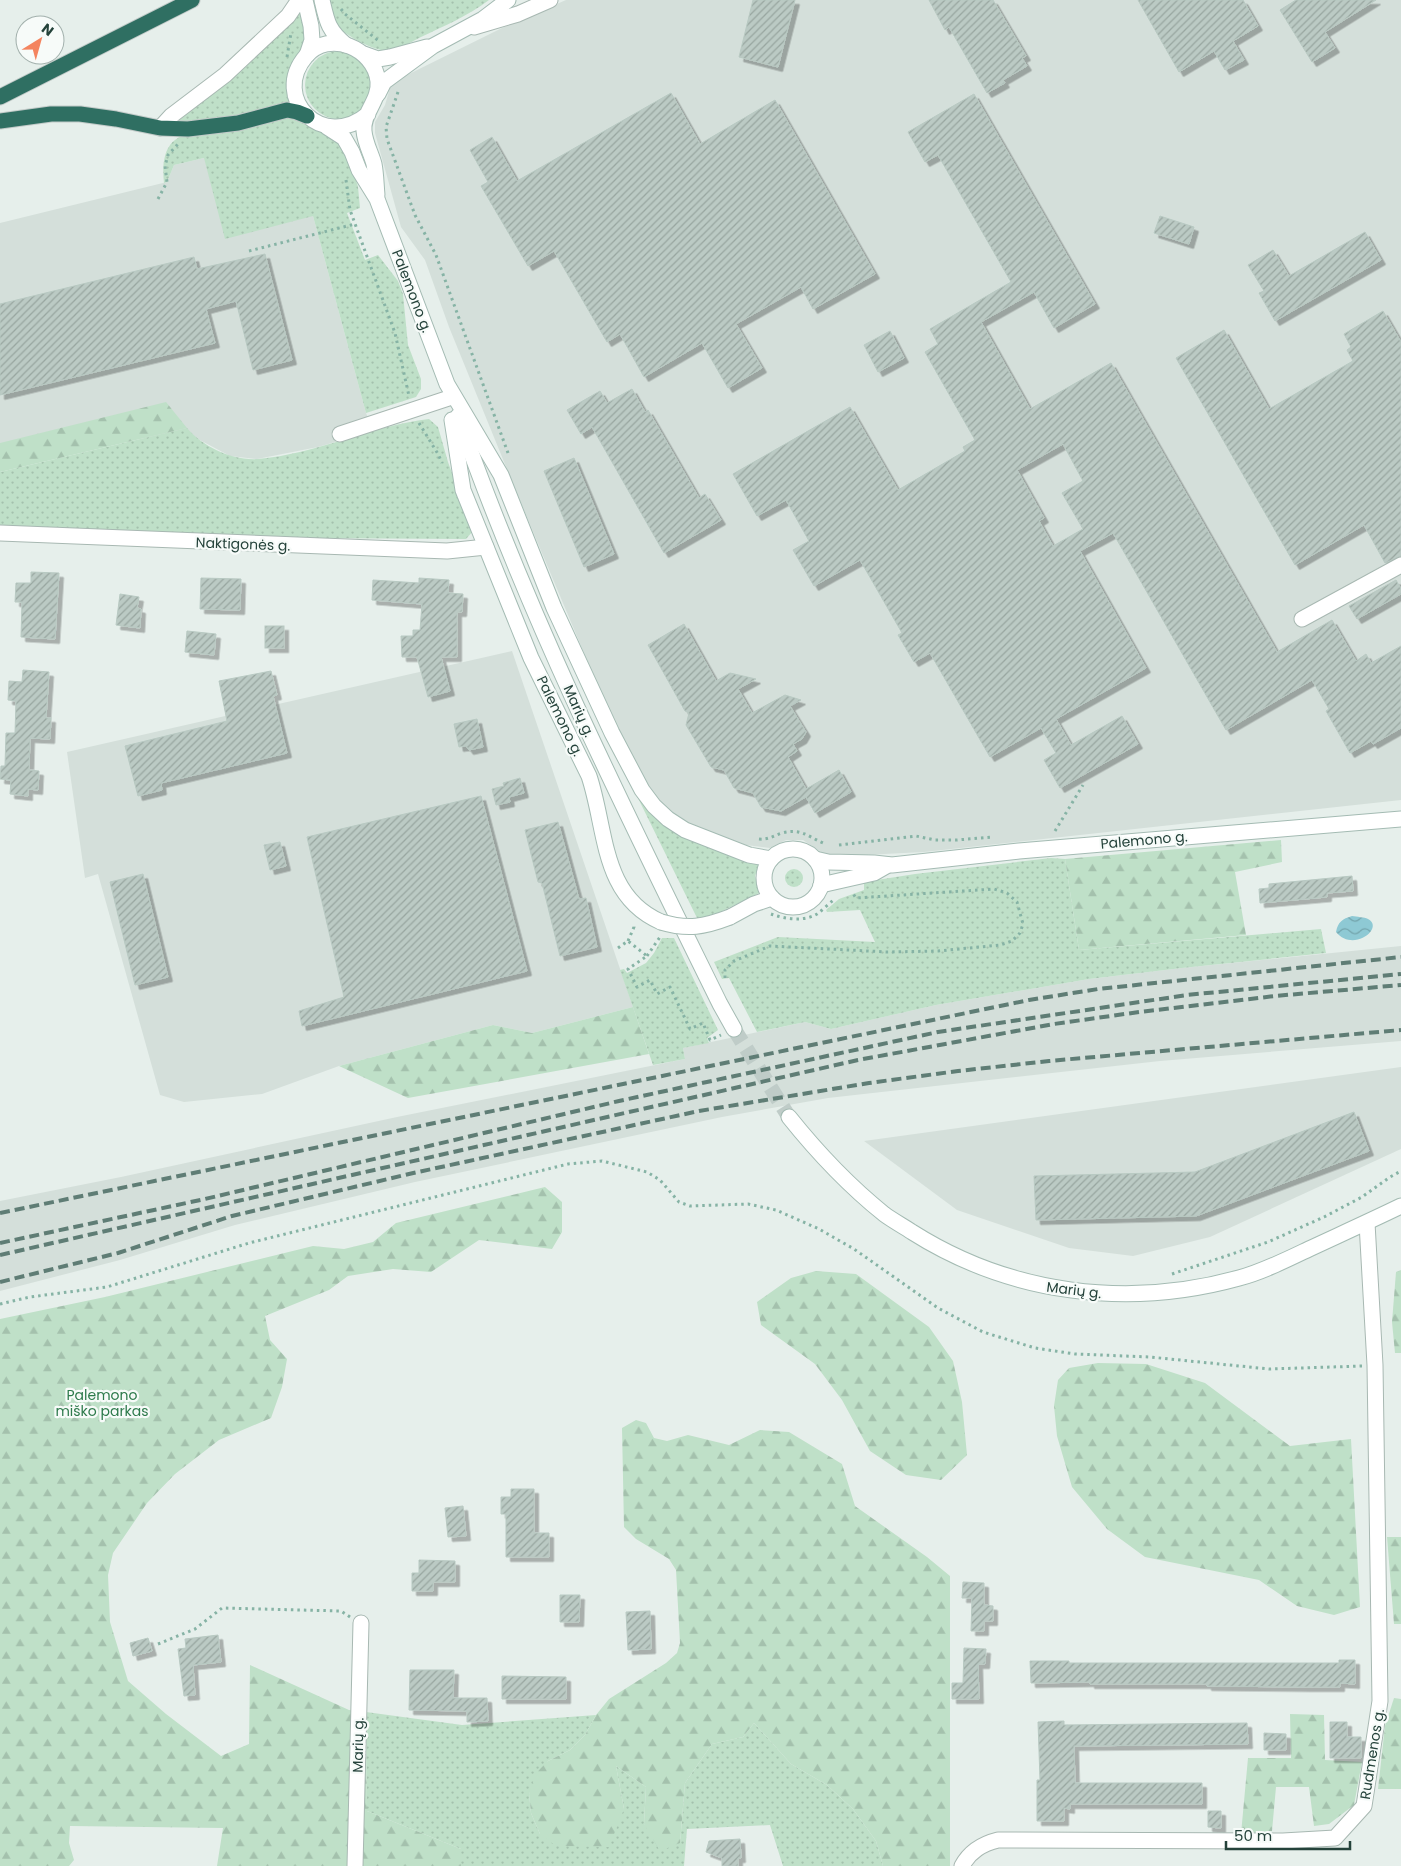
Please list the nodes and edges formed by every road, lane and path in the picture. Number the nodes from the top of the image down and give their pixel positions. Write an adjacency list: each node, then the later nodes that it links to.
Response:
1 (192, 0): 13 (highway)
2 (299, 0): 18 (street)
3 (305, 0): 11 (street)
4 (322, 0): 8 (street)
5 (508, 0): 7 (street)
6 (550, 0): 7 (street)
7 (468, 29): 9 (street)
8 (346, 45): 10 (street); 11 (street)
9 (433, 46): 10 (street); 12 (street)
10 (364, 54): 12 (street)
11 (307, 55): 15 (street)
12 (378, 94): 14 (street)
13 (0, 97)
14 (368, 114): 17 (street); 22 (street, Palemono g.)
15 (307, 116): 17 (street); 18 (highway)
16 (0, 121): 18 (highway)
17 (327, 127): 22 (street, Palemono g.)
18 (160, 128)
19 (387, 139): 27 (path)
20 (182, 142): 21 (path)
21 (158, 199)
22 (377, 199): 25 (street, Palemono g.)
23 (355, 224): 24 (path)
24 (249, 251)
25 (448, 390): 26 (street); 29 (street, Palemono g.); 39 (street, Palemono g.); 51 (street, Marių g.)
26 (340, 434)
27 (511, 461)
28 (0, 534): 29 (street, Naktigonės g.)
29 (486, 548): 47 (street, Palemono g.)
30 (1401, 566): 31 (street)
31 (1302, 619)
32 (1083, 785): 34 (path)
33 (1401, 819): 41 (street, Palemono g.)
34 (1055, 831)
35 (996, 836): 38 (path)
36 (757, 839): 37 (path)
37 (826, 844)
38 (832, 846)
39 (770, 859): 40 (street, Palemono g.); 45 (street)
40 (815, 859): 41 (street, Palemono g.); 42 (street)
41 (888, 865): 42 (street, Palemono g.)
42 (821, 885): 45 (street)
43 (845, 893): 50 (path)
44 (838, 896): 46 (path)
45 (772, 898): 47 (street, Palemono g., bridge)
46 (769, 914)
47 (663, 928): 49 (path)
48 (618, 948): 49 (path)
49 (647, 956): 51 (path)
50 (725, 982)
51 (729, 1032)
52 (789, 1116): 55 (street, Marių g.)
53 (1401, 1172): 56 (path)
54 (1401, 1206): 55 (street, Marių g.)
55 (1367, 1223): 58 (street, Rudmenos g.)
56 (1168, 1275)
57 (0, 1304): 58 (path)
58 (1375, 1365): 62 (street, Rudmenos g.)
59 (361, 1623): 60 (path); 61 (street, Marių g.)
60 (158, 1644)
61 (355, 1866)
62 (962, 1866)

